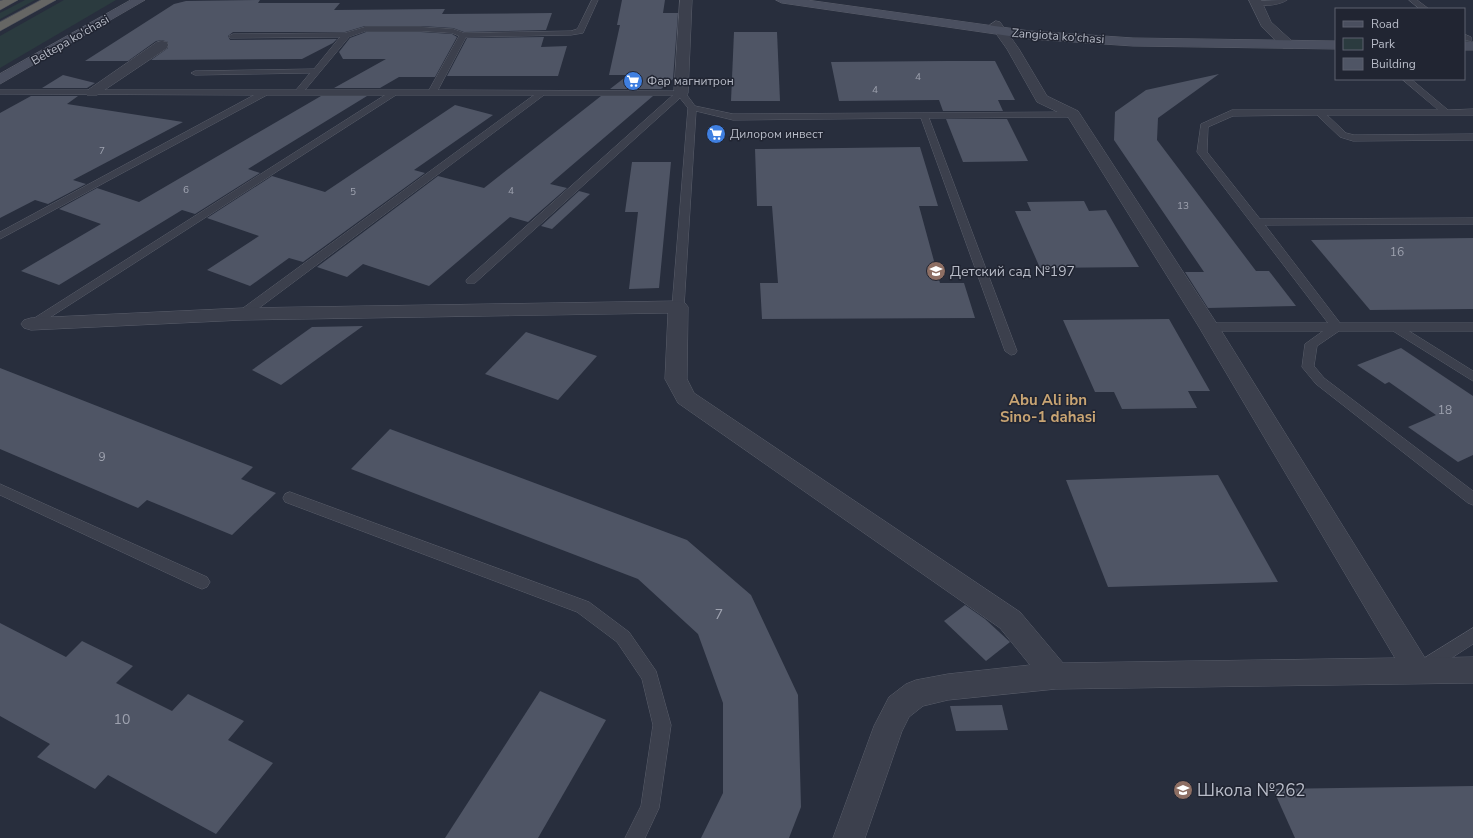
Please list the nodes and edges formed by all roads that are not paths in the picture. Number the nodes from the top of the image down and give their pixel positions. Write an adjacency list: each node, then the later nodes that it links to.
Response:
1 (12, 0): 11 (highway)
2 (50, 0): 13 (highway)
3 (139, 0): 24 (main road, Beltepa ko'chasi)
4 (595, 0): 15 (lane)
5 (686, 0): 33 (street)
6 (782, 0): 14 (main road, Zangiota ko'chasi)
7 (820, 0): 14 (main road, Zangiota ko'chasi)
8 (1284, 0): 10 (lane)
9 (1412, 0): 12 (lane)
10 (1256, 1): 19 (street)
11 (0, 6)
12 (1424, 8)
13 (0, 26)
14 (999, 29): 19 (main road, Zangiota ko'chasi); 39 (street)
15 (463, 34): 16 (lane); 30 (lane)
16 (346, 35): 17 (lane); 22 (lane)
17 (233, 36)
18 (1335, 38): 19 (main road, Zangiota ko'chasi)
19 (1285, 41): 21 (main road, Zangiota ko'chasi)
20 (162, 44): 27 (street)
21 (1335, 45)
22 (317, 71): 23 (lane); 28 (lane)
23 (195, 73)
24 (0, 80)
25 (1407, 80): 35 (lane)
26 (0, 92): 27 (lane)
27 (92, 92): 32 (lane)
28 (299, 92): 29 (lane); 32 (lane)
29 (394, 92): 30 (lane); 49 (lane)
30 (432, 92): 31 (lane)
31 (542, 92): 33 (lane); 48 (lane)
32 (265, 93): 45 (lane)
33 (681, 93): 34 (lane); 46 (lane)
34 (692, 108): 40 (lane); 47 (lane)
35 (1446, 112): 36 (lane); 38 (lane)
36 (1462, 112): 37 (lane); 41 (lane)
37 (1473, 112)
38 (1320, 113): 42 (lane); 44 (lane)
39 (1073, 114): 40 (lane); 50 (street)
40 (924, 115): 54 (lane)
41 (1473, 120)
42 (1473, 137)
43 (1473, 221): 44 (lane)
44 (1257, 222): 51 (lane)
45 (0, 236)
46 (471, 281)
47 (678, 306): 48 (street); 63 (street)
48 (243, 314): 49 (street)
49 (31, 324)
50 (1209, 327): 51 (lane); 62 (street)
51 (1337, 327): 52 (lane); 58 (lane)
52 (1395, 327): 53 (lane); 55 (lane)
53 (1473, 327)
54 (1011, 350)
55 (1473, 377)
56 (0, 489): 59 (lane)
57 (290, 498): 64 (lane)
58 (1473, 499)
59 (202, 582)
60 (1473, 635): 62 (lane)
61 (1473, 670): 62 (street)
62 (1418, 671): 63 (street)
63 (1056, 676): 65 (street)
64 (635, 838)
65 (849, 838)

